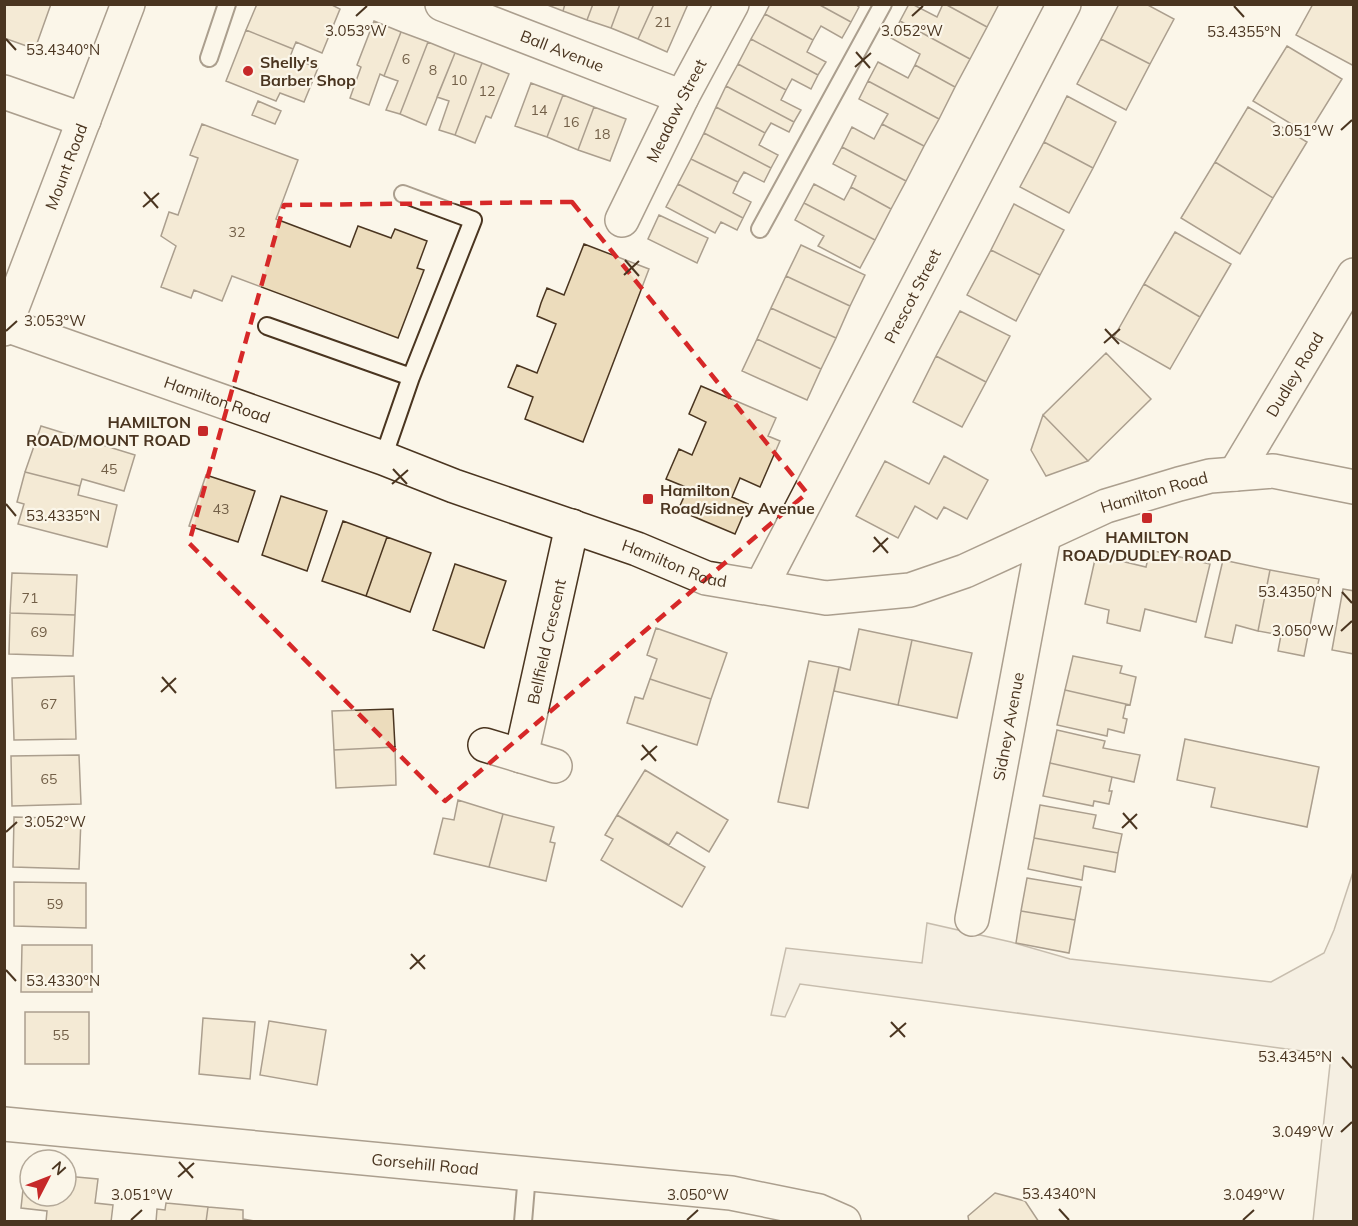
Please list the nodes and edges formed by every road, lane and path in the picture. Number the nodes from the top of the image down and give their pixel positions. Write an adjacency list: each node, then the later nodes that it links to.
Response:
1 (128, 4): 10 (street, Mount Road)
2 (227, 4): 7 (lane)
3 (442, 4): 9 (street, Ball Avenue)
4 (732, 4): 9 (street, Meadow Street)
5 (883, 4): 13 (lane)
6 (1064, 4): 23 (street, Prescot Street)
7 (209, 58)
8 (4, 92): 10 (street)
9 (682, 97): 12 (street, Meadow Street)
10 (84, 120): 16 (street, Mount Road)
11 (403, 194): 17 (lane)
12 (622, 220)
13 (760, 229)
14 (1353, 275): 19 (street, Dudley Road)
15 (267, 326): 17 (lane)
16 (5, 327): 18 (street, Hamilton Road)
17 (411, 377): 18 (lane)
18 (383, 458): 21 (street, Hamilton Road)
19 (1235, 474): 20 (street, Hamilton Road); 22 (street, Hamilton Road)
20 (1353, 488)
21 (572, 526): 23 (street, Hamilton Road); 25 (street, Bellfield Crescent)
22 (1044, 535): 23 (street, Hamilton Road); 27 (street, Sidney Avenue)
23 (761, 587)
24 (485, 745): 25 (street)
25 (521, 756): 26 (street)
26 (555, 766)
27 (972, 919)
28 (4, 1124): 29 (street, Gorsehill Road)
29 (527, 1174): 30 (lane); 31 (street, Gorsehill Road)
30 (523, 1221)
31 (843, 1221)

